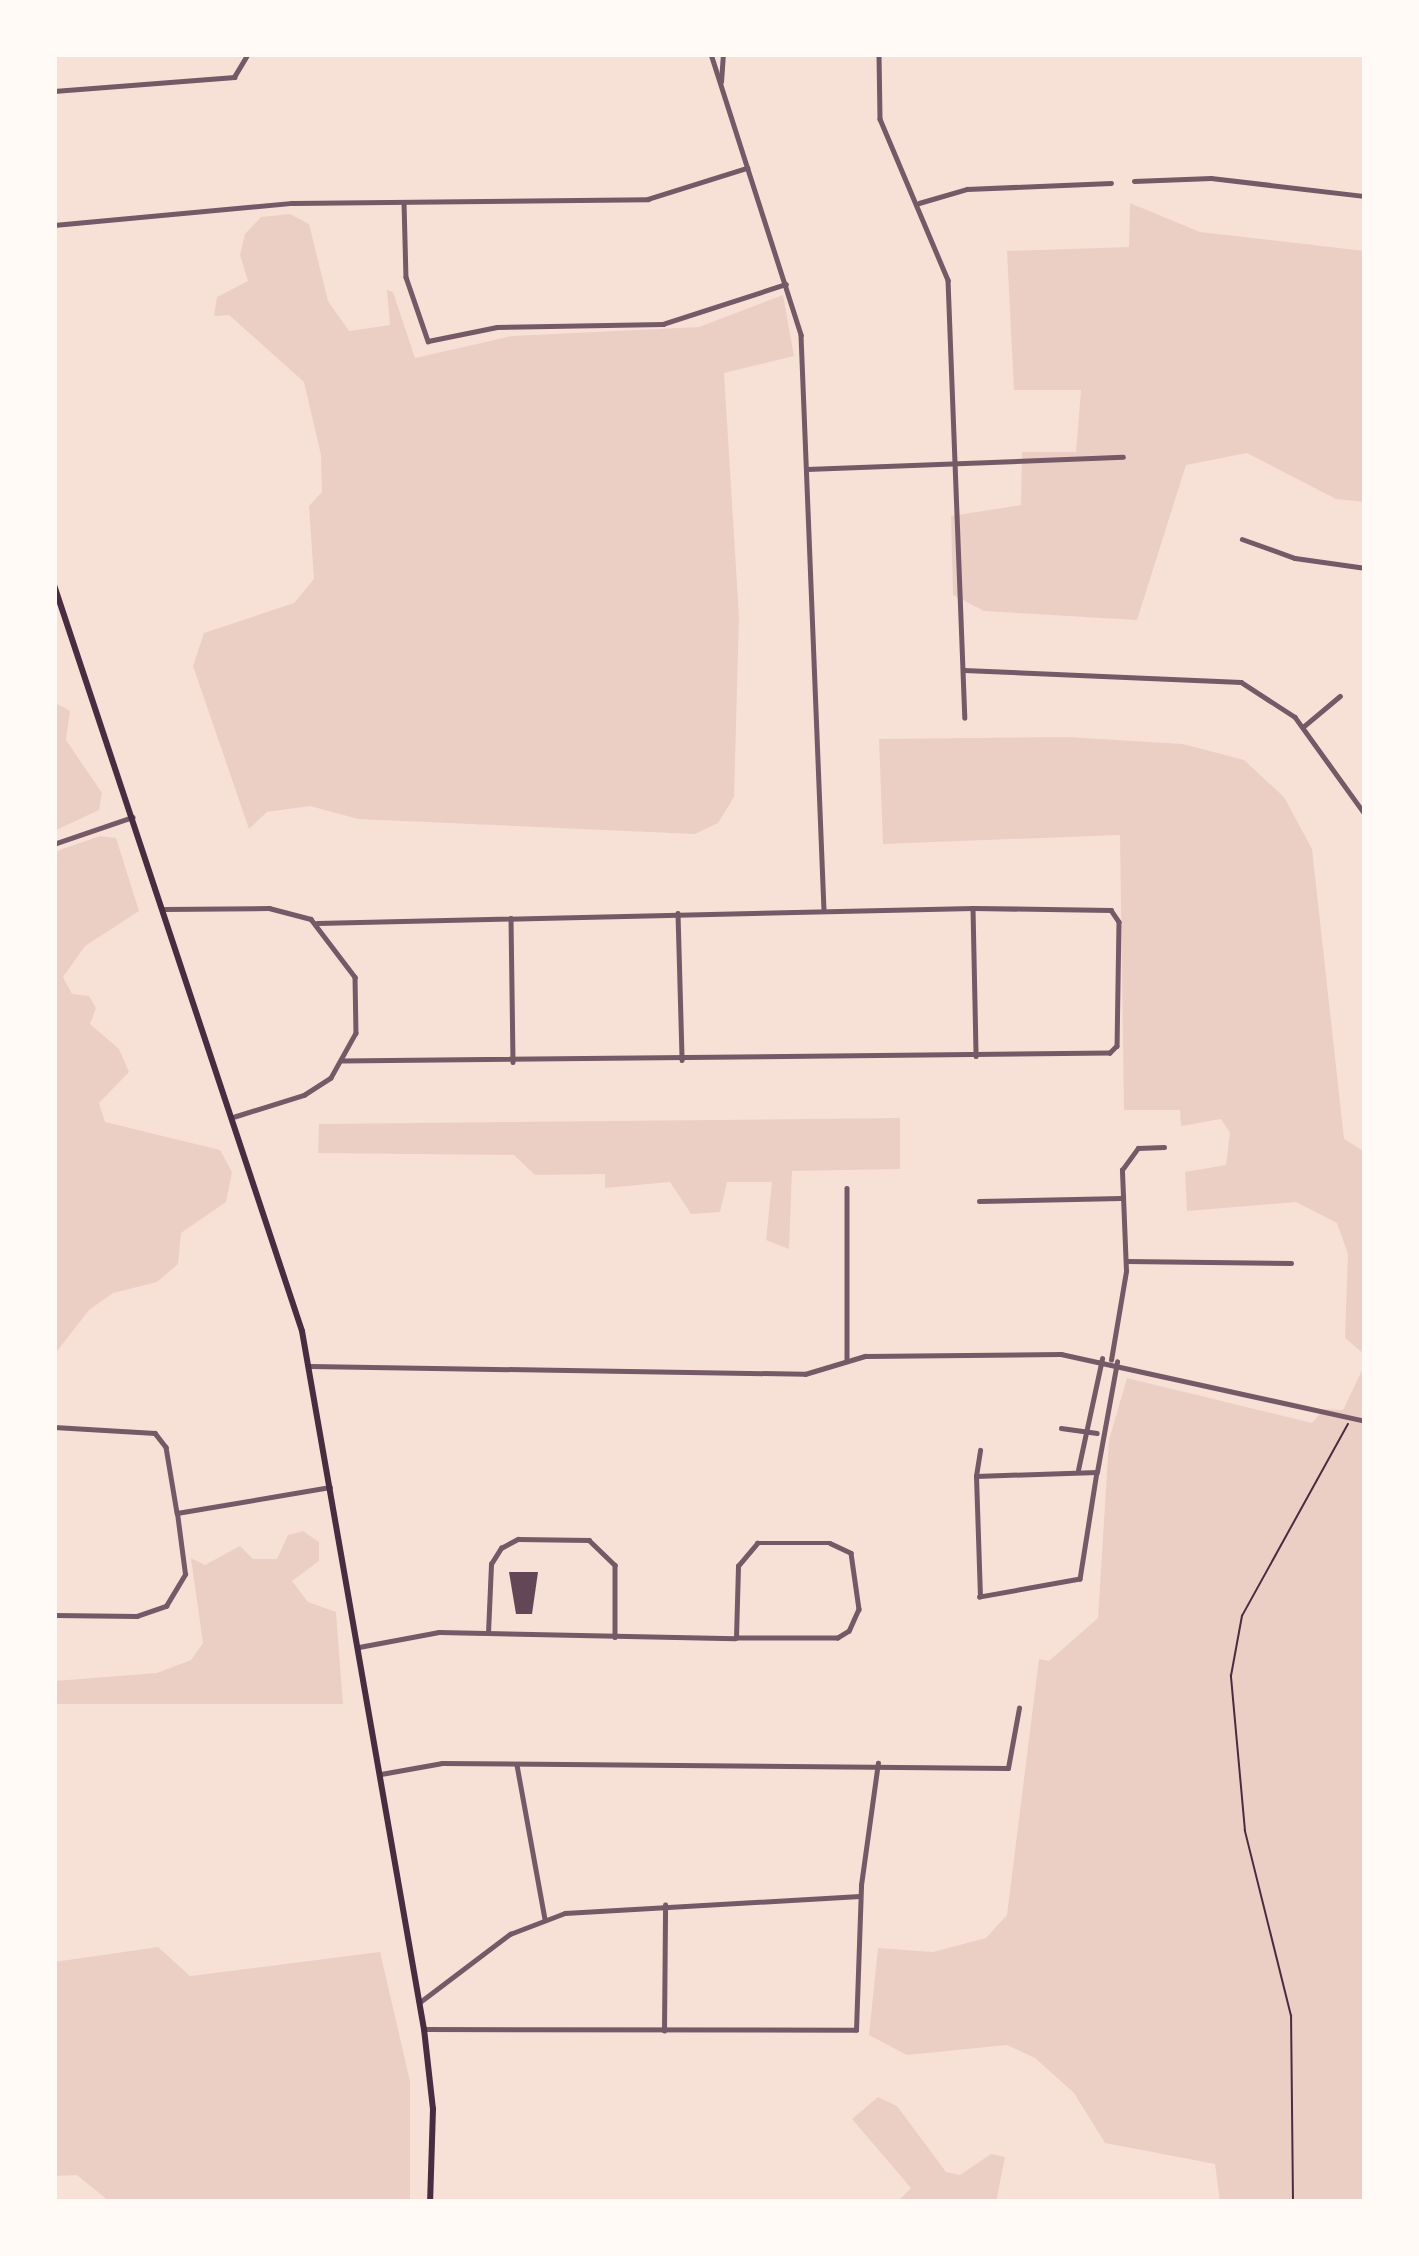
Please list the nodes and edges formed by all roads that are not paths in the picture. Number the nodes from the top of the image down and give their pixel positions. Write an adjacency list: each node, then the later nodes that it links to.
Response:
1 (248, 54): 5 (street)
2 (717, 54): 4 (street); 4 (street)
3 (879, 54): 11 (street)
4 (720, 88): 6 (street)
5 (54, 91)
6 (747, 168): 10 (street); 13 (street)
7 (1134, 181): 9 (street)
8 (1111, 183): 11 (street)
9 (1365, 196)
10 (404, 202): 12 (street); 13 (street)
11 (920, 203): 15 (street)
12 (54, 225)
13 (787, 283): 16 (street)
14 (1124, 457): 15 (street)
15 (955, 462): 16 (street); 20 (street)
16 (807, 469): 29 (street)
17 (1242, 539): 18 (street)
18 (1365, 568)
19 (54, 585): 25 (main road)
20 (964, 670): 22 (street); 23 (street)
21 (1340, 696): 23 (street)
22 (965, 718)
23 (1303, 727): 24 (street)
24 (1365, 814)
25 (133, 817): 26 (street); 27 (main road)
26 (54, 844)
27 (164, 908): 32 (street); 37 (main road)
28 (973, 908): 29 (street); 33 (street); 33 (street)
29 (824, 910): 30 (street)
30 (678, 913): 31 (street); 34 (street)
31 (511, 916): 32 (street); 36 (street)
32 (317, 922): 35 (street)
33 (976, 1056): 34 (street)
34 (682, 1060): 36 (street)
35 (344, 1061): 36 (street); 37 (street)
36 (513, 1062)
37 (236, 1117): 46 (main road)
38 (1164, 1147): 40 (street)
39 (847, 1188): 45 (street)
40 (1121, 1198): 41 (street); 42 (street)
41 (980, 1201)
42 (1126, 1262): 43 (street); 44 (street)
43 (1291, 1263)
44 (1110, 1360): 45 (street); 47 (street); 50 (street); 51 (street)
45 (847, 1361): 46 (street)
46 (310, 1366): 56 (main road)
47 (1365, 1421)
48 (54, 1427): 57 (street)
49 (1061, 1428): 50 (street)
50 (1082, 1431): 51 (street); 53 (street)
51 (1099, 1434): 54 (street)
52 (980, 1450): 55 (street)
53 (1078, 1472): 54 (street); 55 (street)
54 (1096, 1472): 55 (street)
55 (976, 1476)
56 (331, 1487): 57 (street); 62 (main road)
57 (177, 1513): 58 (street)
58 (54, 1615)
59 (488, 1634): 60 (street); 60 (street); 62 (street)
60 (615, 1637): 61 (street)
61 (736, 1638): 61 (street)
62 (358, 1647): 66 (main road)
63 (1019, 1708): 65 (street)
64 (517, 1763): 65 (street); 66 (street); 69 (street)
65 (878, 1763): 67 (street)
66 (380, 1774): 70 (main road)
67 (860, 1896): 68 (street); 72 (street)
68 (665, 1904): 69 (street); 72 (street)
69 (545, 1919): 70 (street)
70 (420, 2002): 71 (main road)
71 (424, 2029): 72 (street); 73 (main road)
72 (664, 2031)
73 (430, 2202)

